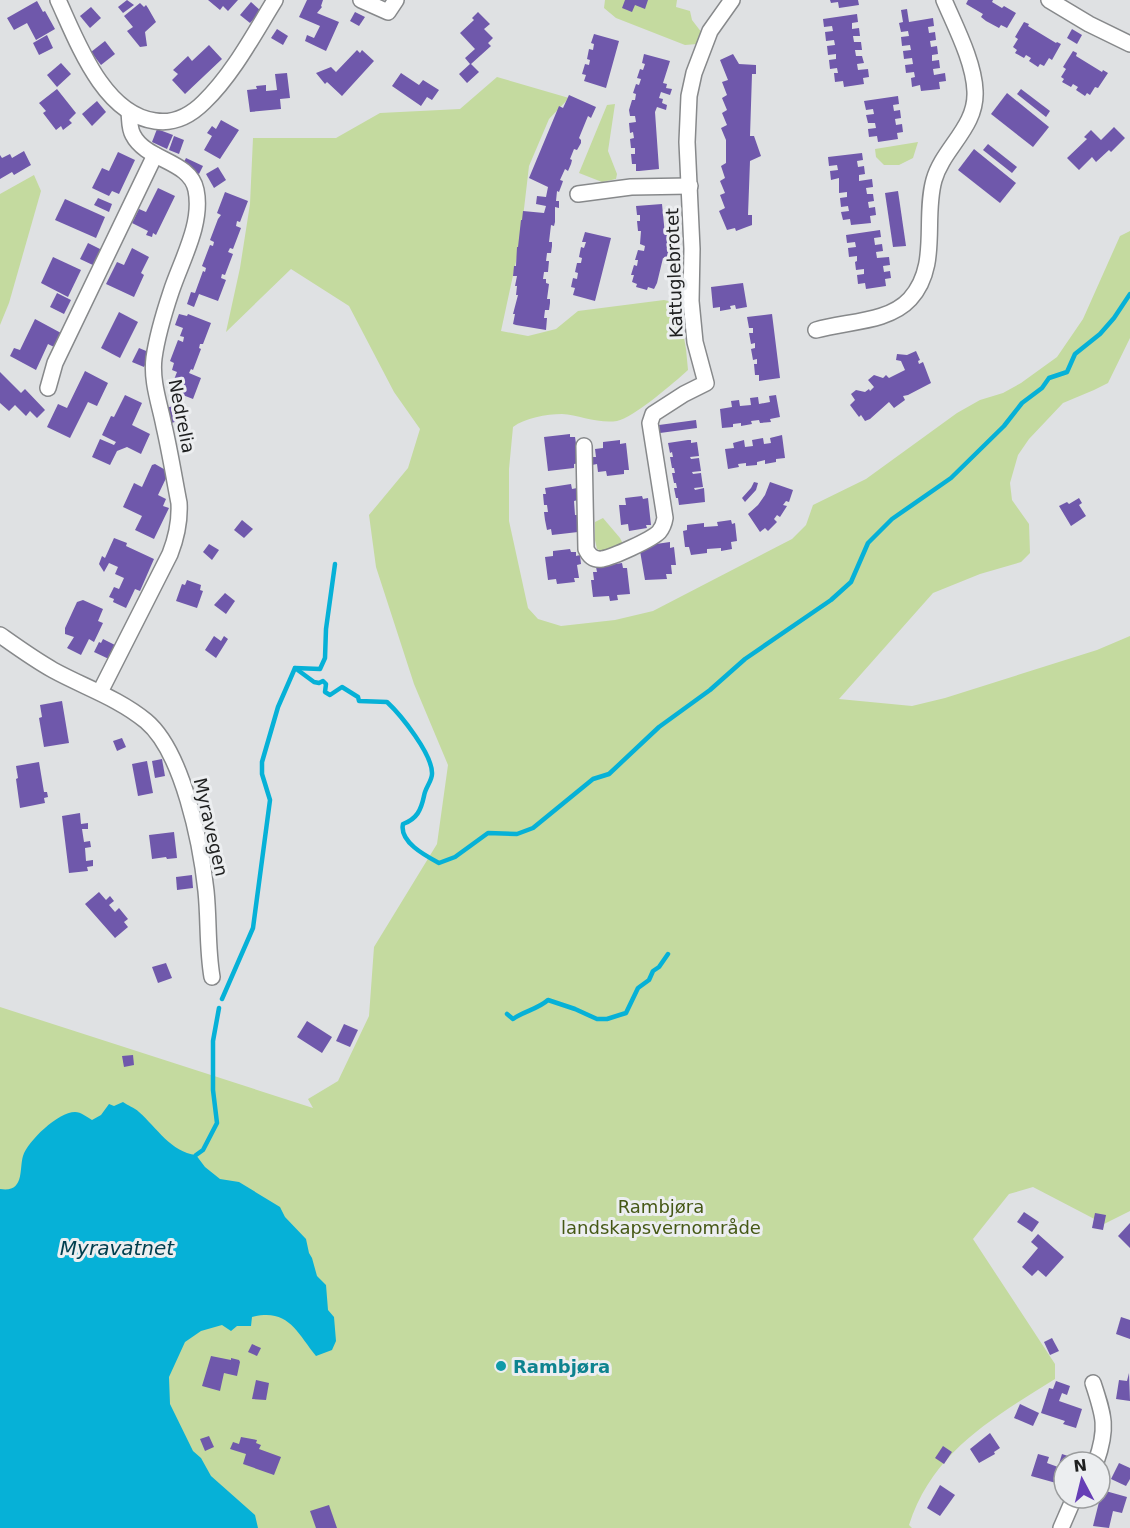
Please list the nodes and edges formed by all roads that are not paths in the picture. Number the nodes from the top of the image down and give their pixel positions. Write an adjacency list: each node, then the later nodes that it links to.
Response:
1 (58, 0): 9 (street, Nedrelia)
2 (275, 0): 9 (street, Nedrelia)
3 (362, 0): 4 (street)
4 (396, 0)
5 (732, 0): 11 (street, Kattuglebrotet)
6 (944, 0): 13 (street)
7 (1049, 0): 8 (street)
8 (1130, 44)
9 (129, 112): 10 (street, Nedrelia)
10 (155, 155): 14 (street); 17 (street, Nedrelia)
11 (690, 186): 12 (street, Kattuglebrotet); 15 (street, Kattuglebrotet)
12 (578, 194)
13 (816, 330)
14 (48, 388)
15 (584, 446)
16 (0, 635): 17 (street, Myravegen)
17 (100, 692): 18 (street, Myravegen)
18 (212, 977)
19 (1093, 1383): 20 (street)
20 (1100, 1450)
21 (1068, 1510): 22 (street)
22 (1060, 1528)

